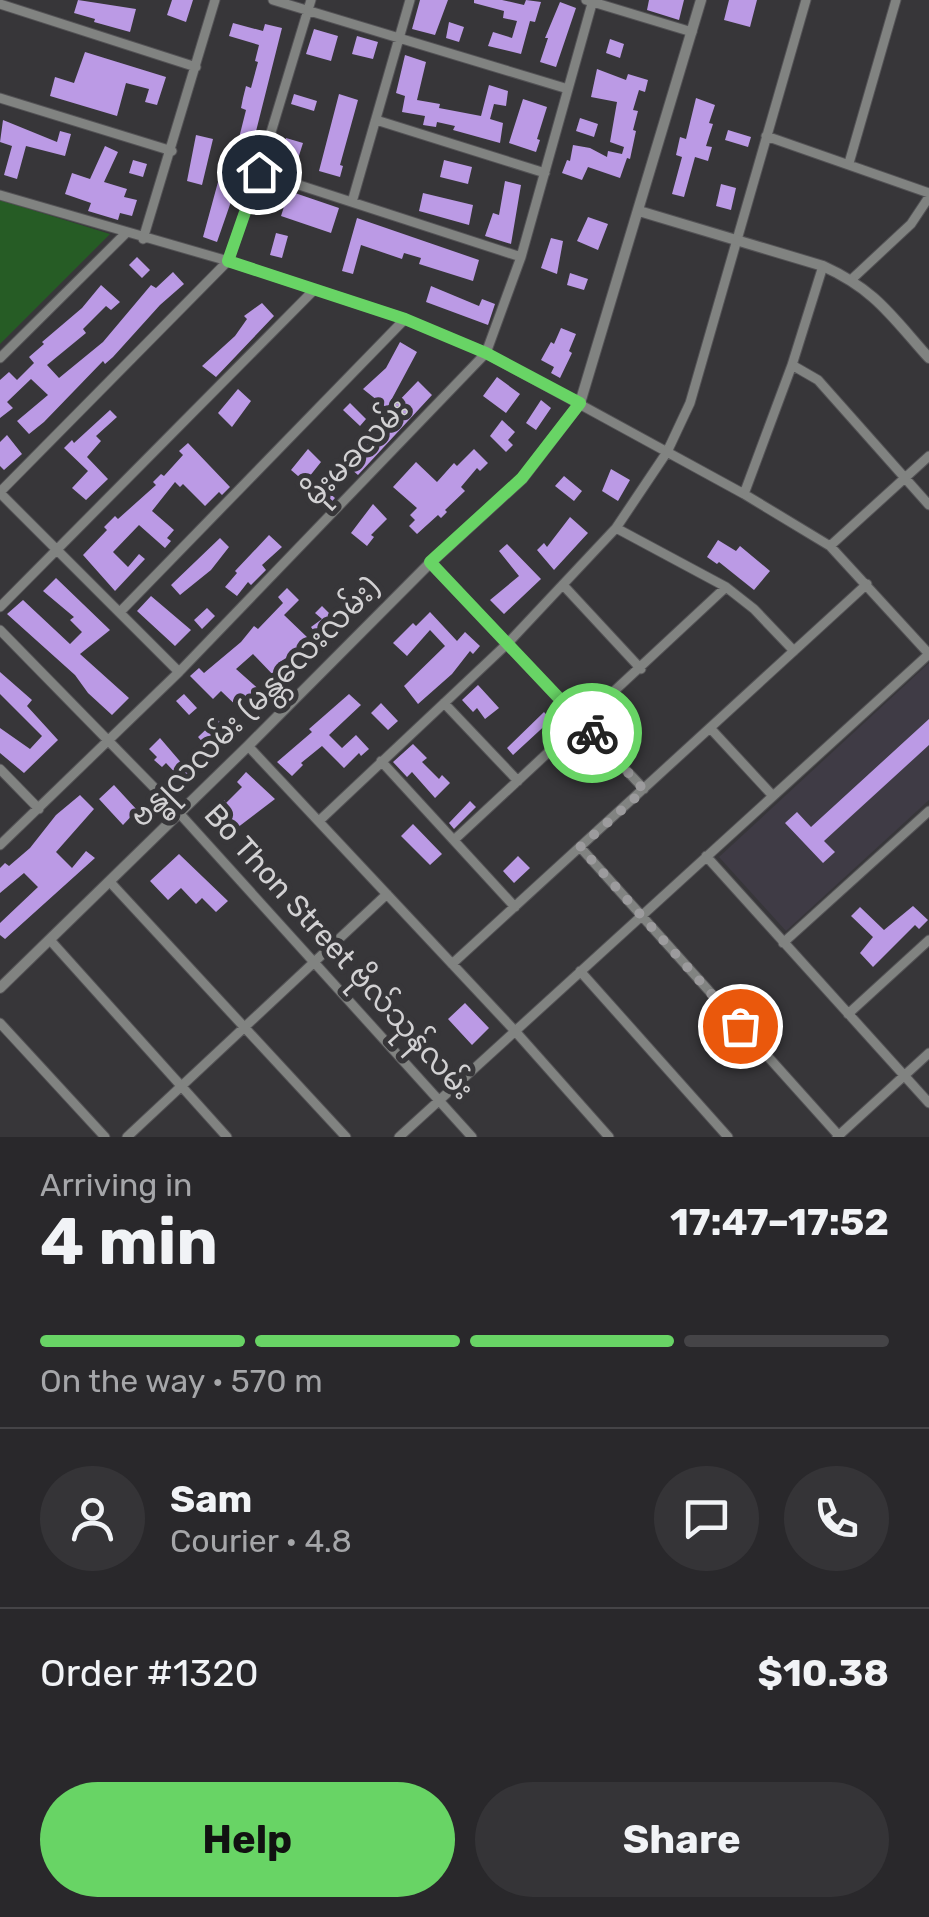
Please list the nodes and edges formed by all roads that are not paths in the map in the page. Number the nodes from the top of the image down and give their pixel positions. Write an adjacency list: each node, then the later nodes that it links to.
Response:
1 (216, 0): 12 (street)
2 (273, 0): 9 (street)
3 (410, 0): 11 (street)
4 (701, 0): 10 (street, ဗန္ဓုလလမ်း (မန္တလေးလမ်း))
5 (806, 0): 16 (street)
6 (896, 0): 18 (street)
7 (591, 1): 10 (street); 13 (street, မိုးမခလမ်း)
8 (0, 4): 12 (street)
9 (309, 5): 11 (street); 19 (street)
10 (692, 32): 24 (street, ဗန္ဓုလလမ်း (မန္တလေးလမ်း))
11 (399, 38): 13 (street); 15 (street)
12 (196, 67): 17 (street)
13 (568, 89): 20 (street, မိုးမခလမ်း)
14 (0, 98): 17 (street)
15 (376, 120): 20 (street); 23 (street)
16 (766, 136): 18 (street); 27 (street)
17 (172, 151): 26 (street)
18 (849, 163): 22 (street)
19 (259, 172): 23 (street); 29 (street)
20 (545, 173): 28 (street, မိုးမခလမ်း)
21 (0, 195): 25 (street)
22 (929, 195): 31 (street)
23 (352, 202): 28 (street)
24 (638, 211): 27 (street); 38 (street, ဗန္ဓုလလမ်း (မန္တလေးလမ်း))
25 (126, 233): 26 (street); 36 (street)
26 (143, 239): 29 (street)
27 (737, 240): 30 (street); 39 (street)
28 (521, 257): 35 (street, မိုးမခလမ်း)
29 (228, 261): 32 (street); 42 (street)
30 (823, 266): 31 (street); 37 (street)
31 (852, 279): 34 (street)
32 (314, 290): 33 (street); 47 (street)
33 (405, 319): 35 (street); 53 (street)
34 (927, 352)
35 (486, 353): 38 (street); 59 (street, မိုးမခလမ်း)
36 (0, 358)
37 (792, 365): 41 (street); 43 (street)
38 (580, 403): 39 (street); 48 (street, ဗန္ဓုလလမ်း (မန္တလေးလမ်း))
39 (667, 452): 43 (street); 45 (street)
40 (929, 456): 41 (street)
41 (906, 479): 44 (street); 46 (street)
42 (0, 492): 47 (street)
43 (744, 494): 46 (street)
44 (929, 505)
45 (616, 528): 50 (street); 51 (street)
46 (830, 546): 49 (street)
47 (58, 550): 52 (street); 53 (street)
48 (430, 562): 55 (street); 64 (street, ဗန္ဓုလလမ်း (မန္တလေးလမ်း))
49 (866, 584): 56 (street); 57 (street)
50 (564, 586): 55 (street); 58 (street)
51 (726, 587): 56 (street); 58 (street)
52 (0, 607)
53 (120, 612): 59 (street)
54 (0, 630): 63 (street, Bo Thon Street ဗိုလ်သုန်လမ်း)
55 (508, 643): 60 (street); 61 (street)
56 (794, 651): 62 (street)
57 (929, 654): 69 (street)
58 (640, 669): 61 (street)
59 (179, 672): 63 (street, မိုးမခလမ်း)
60 (444, 703): 65 (street); 67 (street)
61 (582, 722): 67 (street); 68 (street)
62 (711, 729): 68 (street); 69 (street)
63 (109, 740): 70 (street, မိုးမခလမ်း); 72 (street, Bo Thon Street ဗိုလ်သုန်လမ်း)
64 (248, 746): 72 (street, ဗန္ဓုလလမ်း (မန္တလေးလမ်း)); 73 (street)
65 (382, 760): 73 (street); 74 (street)
66 (0, 769): 70 (street)
67 (518, 781): 74 (street)
68 (644, 790): 76 (street)
69 (772, 796): 77 (street)
70 (39, 808): 75 (street, မိုးမခလမ်း)
71 (929, 811): 84 (street)
72 (180, 814): 78 (street, ဗန္ဓုလလမ်း (မန္တလေးလမ်း)); 85 (street, Bo Thon Street ဗိုလ်သုန်လမ်း)
73 (318, 820): 79 (street)
74 (454, 840): 80 (street)
75 (0, 846)
76 (580, 847): 80 (street); 81 (street)
77 (706, 856): 81 (street); 84 (street)
78 (110, 882): 82 (street, ဗန္ဓုလလမ်း (မန္တလေးလမ်း)); 91 (street)
79 (387, 894): 85 (street); 86 (street)
80 (514, 907): 86 (street)
81 (642, 916): 87 (street); 98 (street)
82 (50, 940): 88 (street, ဗန္ဓုလလမ်း (မန္တလေးလမ်း)); 95 (street)
83 (929, 940): 89 (street)
84 (784, 943): 89 (street)
85 (314, 962): 91 (street); 96 (street, Bo Thon Street ဗိုလ်သုန်လမ်း)
86 (452, 964): 92 (street)
87 (580, 971): 92 (street); 106 (street)
88 (0, 988)
89 (848, 1014): 94 (street)
90 (0, 1023): 99 (street)
91 (244, 1027): 95 (street); 102 (street)
92 (514, 1031): 96 (street); 105 (street)
93 (929, 1053): 94 (street)
94 (904, 1076): 97 (street); 98 (street)
95 (181, 1086): 100 (street); 101 (street)
96 (439, 1100): 103 (street); 104 (street, Bo Thon Street ဗိုလ်သုန်လမ်း)
97 (929, 1102)
98 (838, 1136)
99 (105, 1137)
100 (127, 1137)
101 (227, 1137)
102 (346, 1137)
103 (399, 1137)
104 (472, 1137)
105 (608, 1137)
106 (728, 1137)

